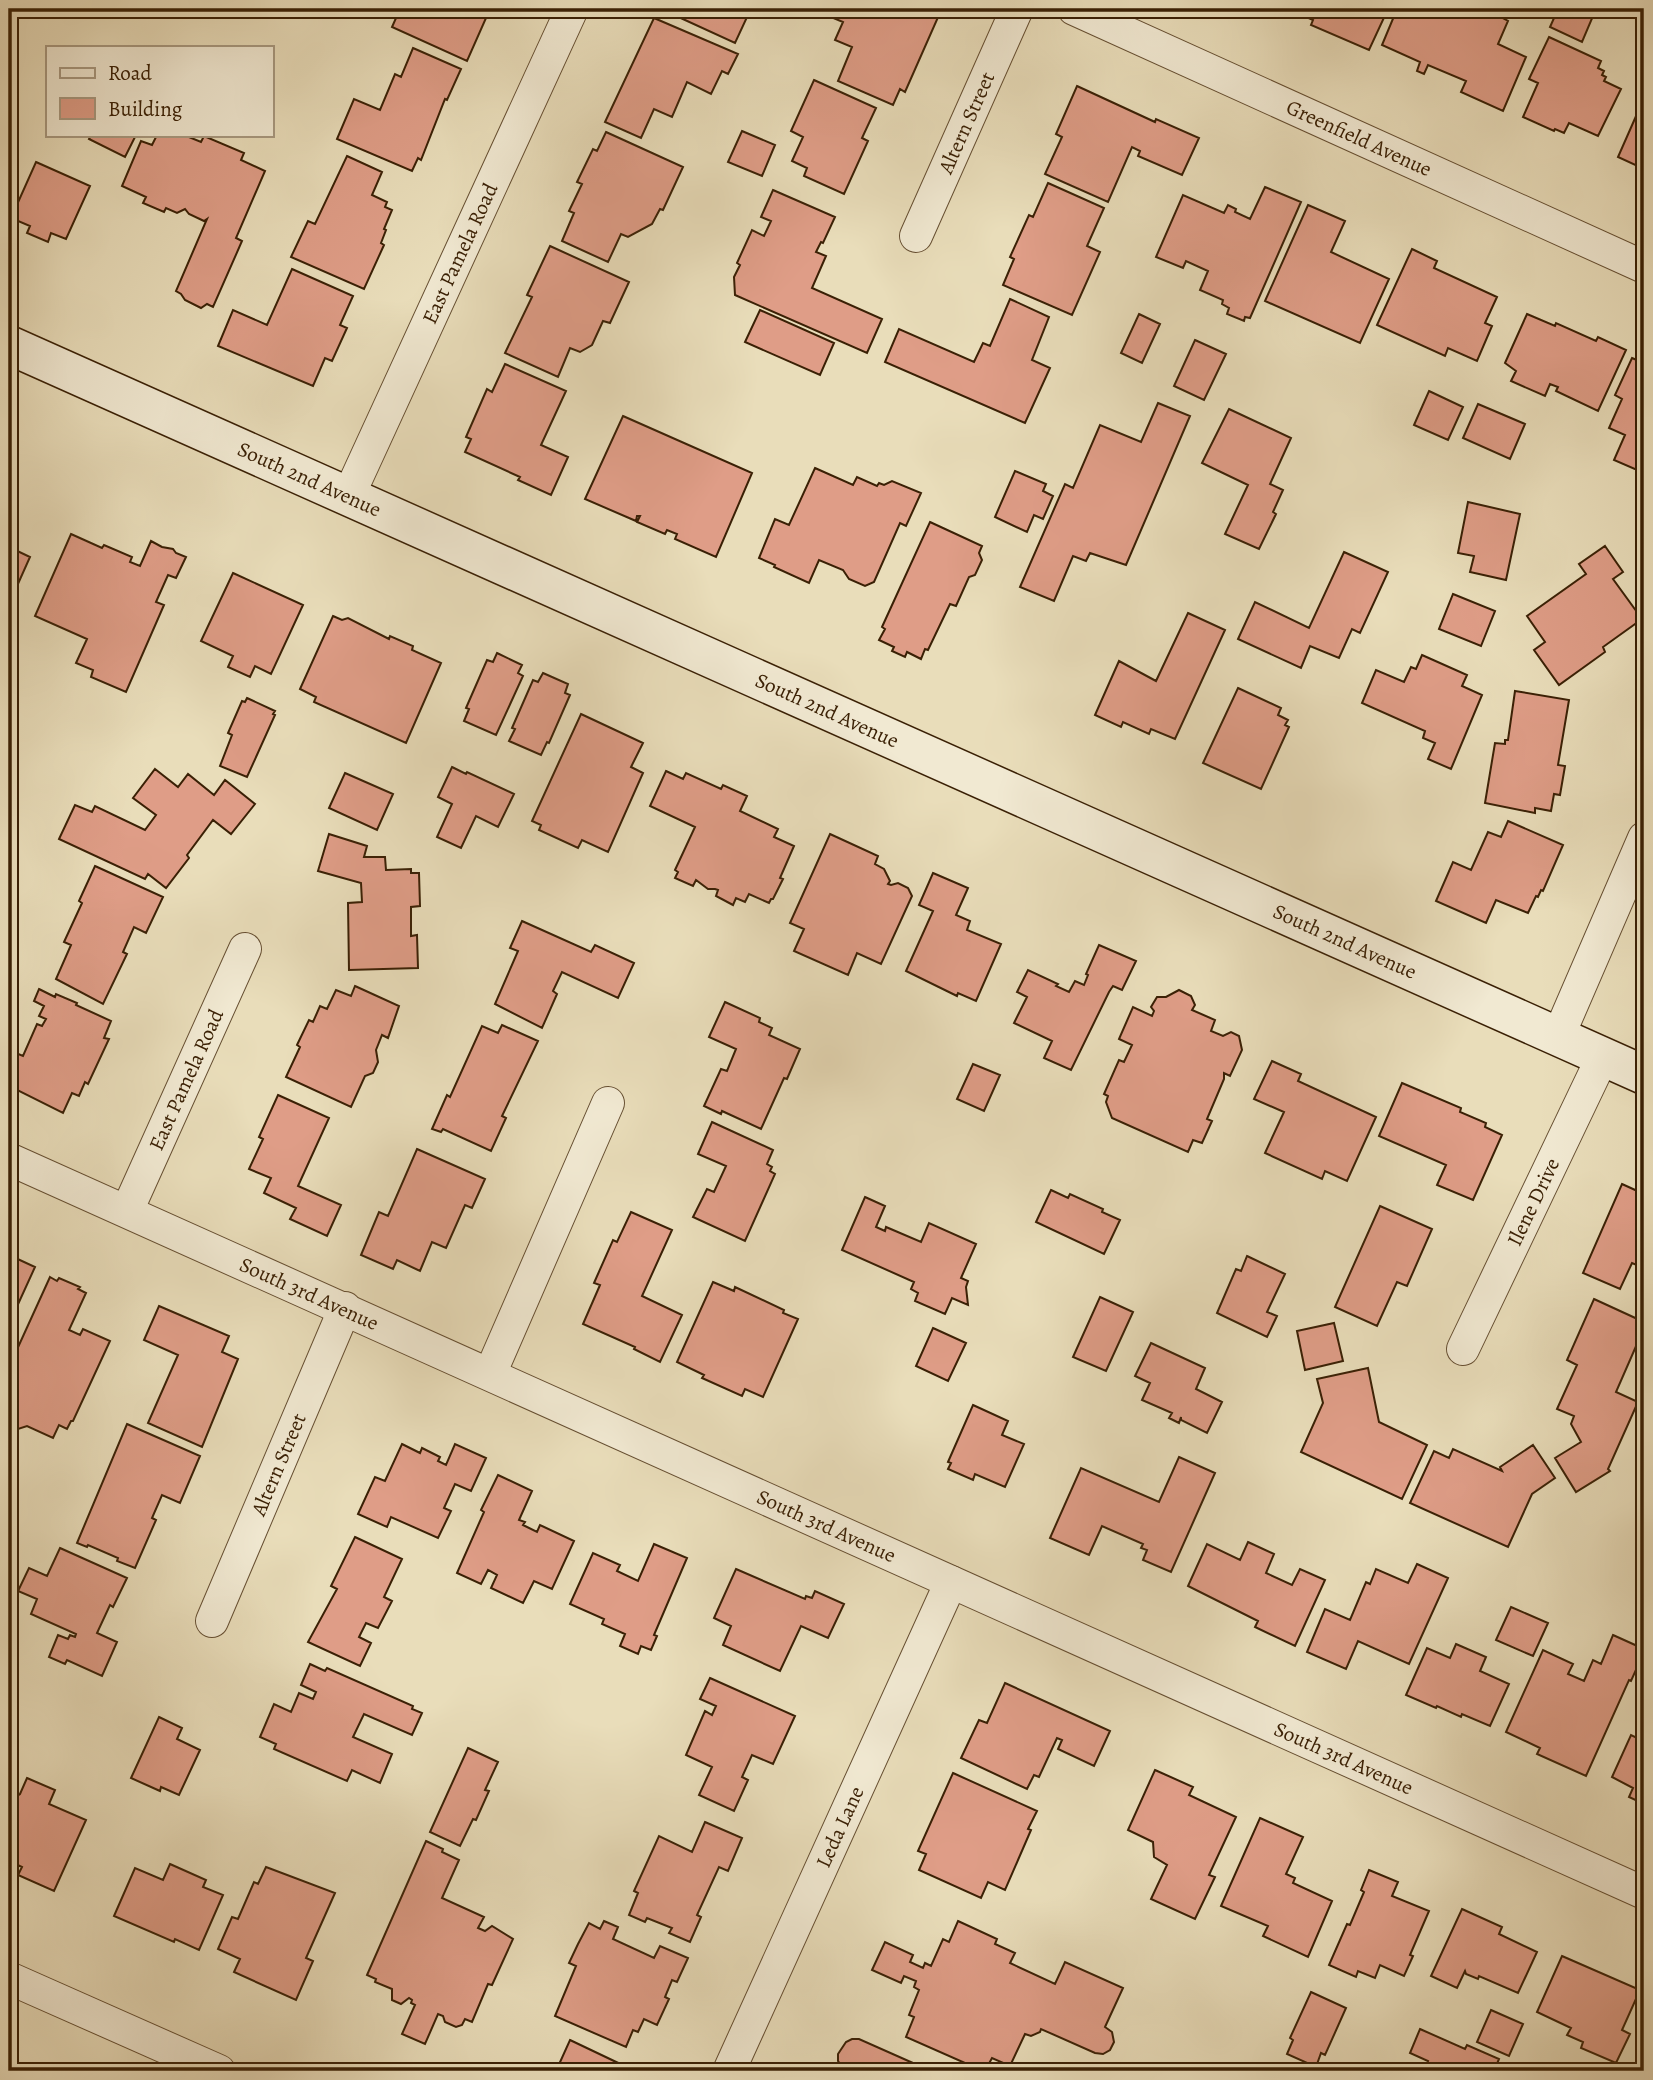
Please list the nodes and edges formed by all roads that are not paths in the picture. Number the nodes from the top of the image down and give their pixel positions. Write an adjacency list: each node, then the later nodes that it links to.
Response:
1 (572, 9): 7 (street, East Pamela Road)
2 (1017, 9): 4 (street, Altern Street)
3 (1074, 9): 5 (street, Greenfield Avenue)
4 (916, 236)
5 (1644, 267)
6 (9, 345): 7 (street, South 2nd Avenue)
7 (348, 497): 10 (street, South 2nd Avenue)
8 (1644, 838): 10 (street)
9 (245, 949): 15 (street, East Pamela Road)
10 (1558, 1037): 11 (street, South 2nd Avenue)
11 (1603, 1056): 12 (street, South 2nd Avenue); 17 (street, Ilene Drive)
12 (1644, 1074)
13 (608, 1103): 18 (street)
14 (9, 1159): 15 (street, South 3rd Avenue)
15 (127, 1211): 16 (street, South 3rd Avenue)
16 (345, 1308): 18 (street, South 3rd Avenue); 20 (street, Altern Street)
17 (1463, 1349)
18 (490, 1374): 19 (street, South 3rd Avenue)
19 (951, 1582): 21 (street, South 3rd Avenue); 24 (street, Leda Lane)
20 (212, 1620)
21 (1644, 1893)
22 (9, 1978): 23 (street)
23 (219, 2071)
24 (729, 2071)

